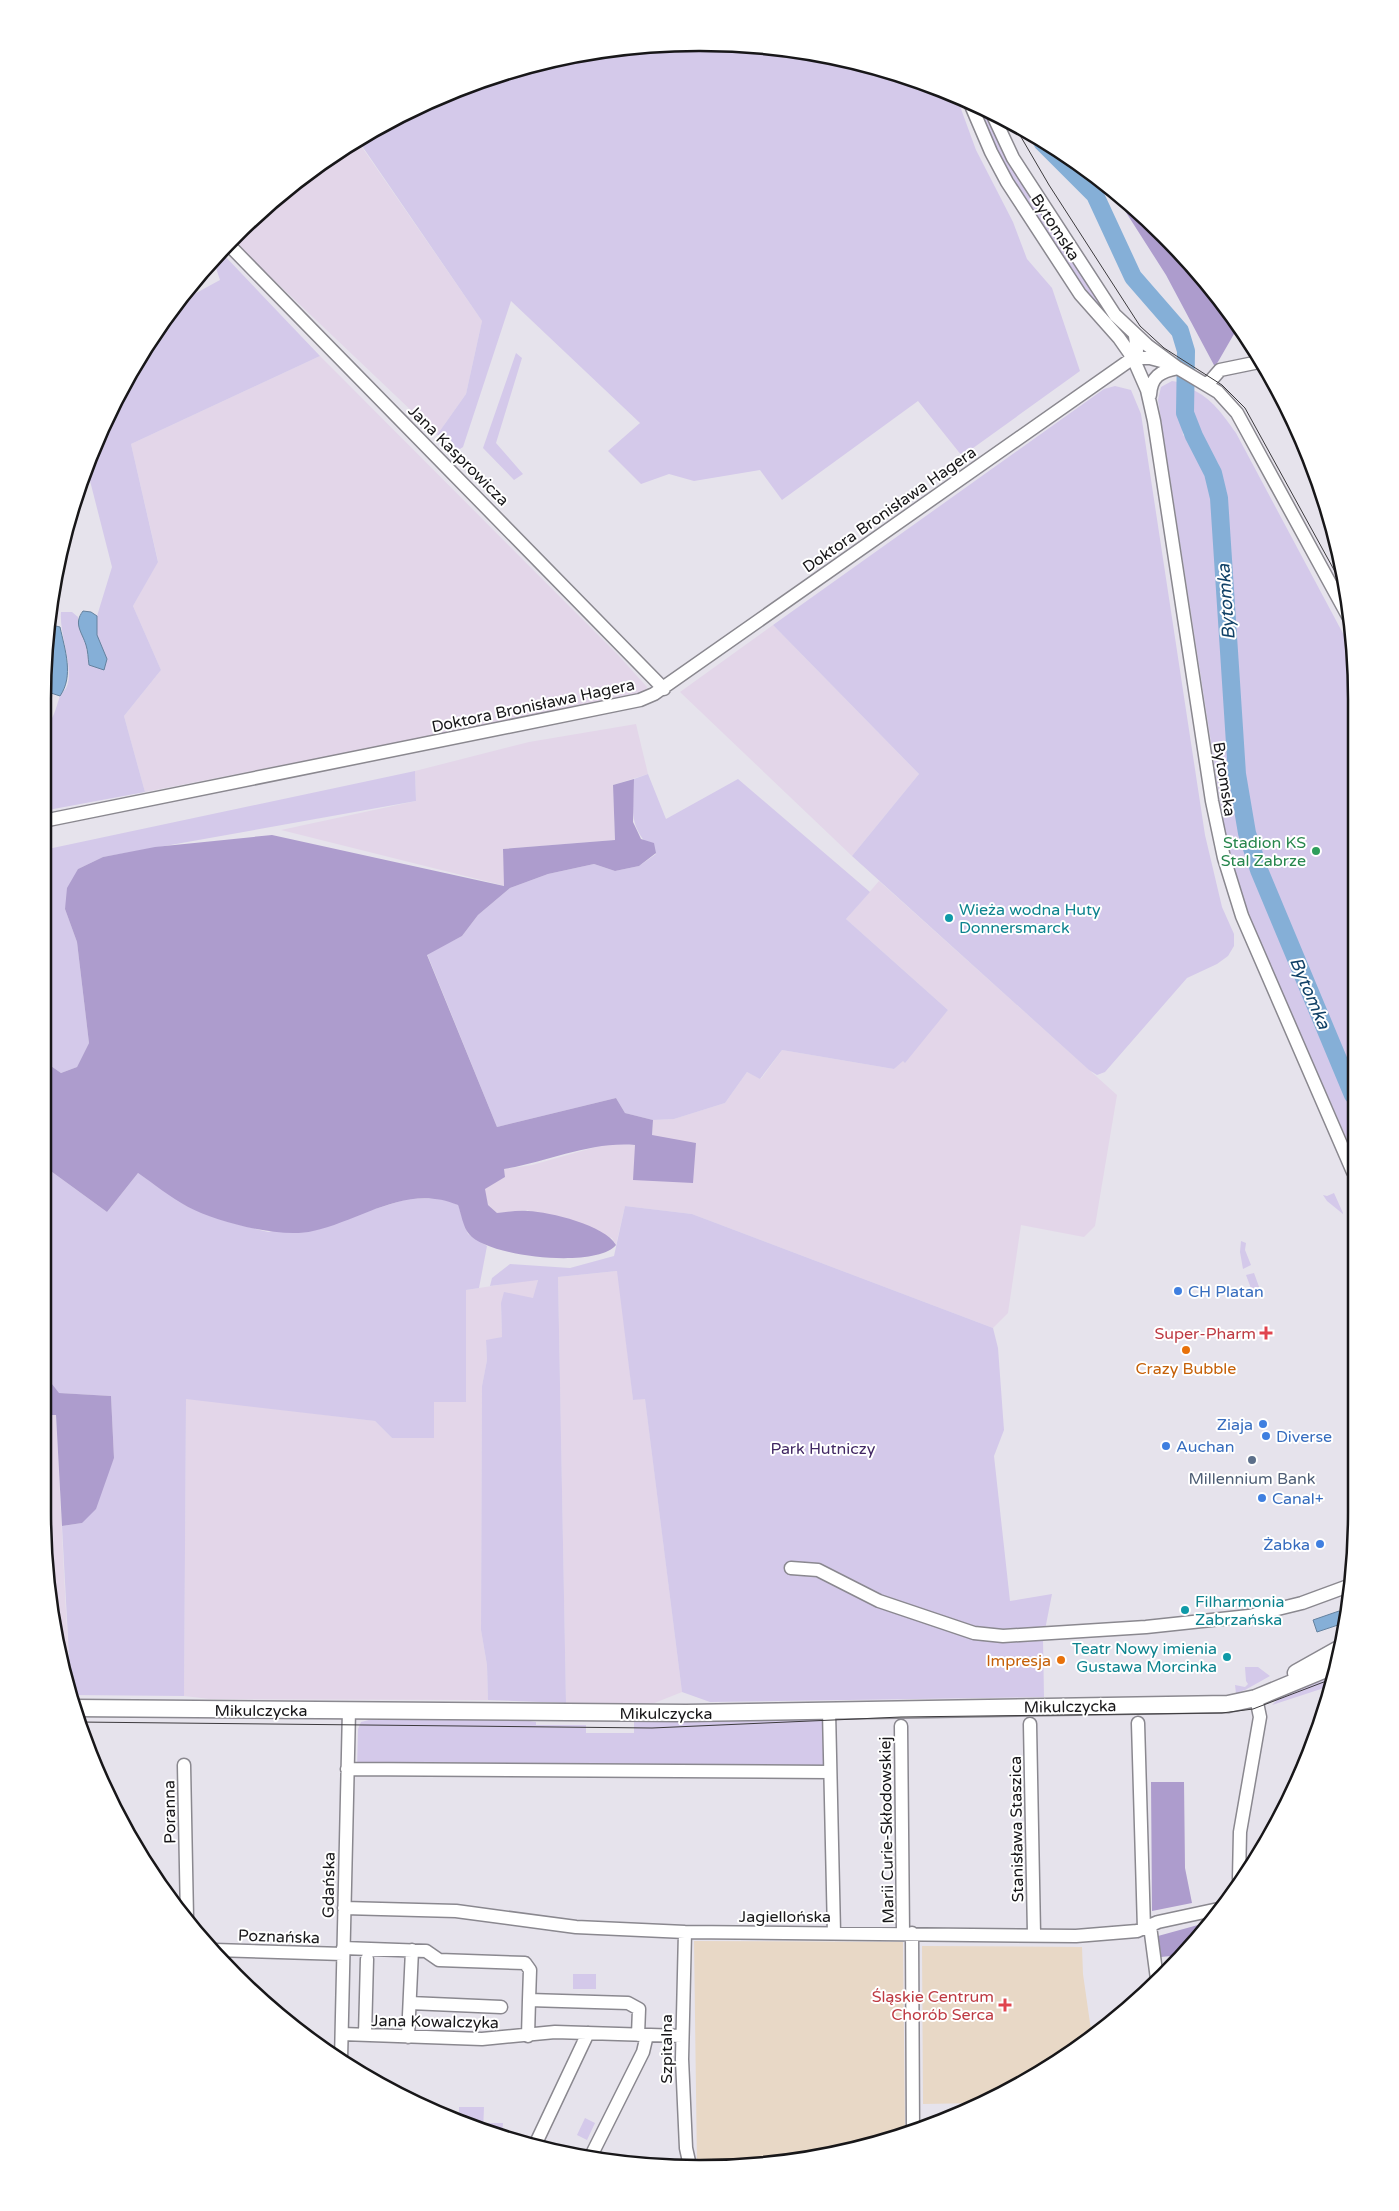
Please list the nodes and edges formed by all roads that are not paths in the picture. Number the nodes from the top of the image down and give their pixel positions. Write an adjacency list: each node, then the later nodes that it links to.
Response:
1 (974, 113): 5 (street, Bytomska)
2 (997, 124): 4 (street, Bytomska)
3 (233, 250): 13 (street, Jana Kasprowicza)
4 (1135, 336): 5 (street); 7 (street, Bytomska)
5 (1132, 358): 7 (street, Bytomska); 8 (street, Doktora Bronisława Hagera); 9 (street, Bytomska)
6 (1254, 363): 10 (street)
7 (1174, 365): 10 (street, Bytomska); 11 (street, Bytomska)
8 (1109, 373): 9 (street); 13 (street, Doktora Bronisława Hagera)
9 (1143, 381): 11 (street, Bytomska)
10 (1204, 383): 12 (street, Bytomska)
11 (1149, 398): 15 (street, Bytomska)
12 (1340, 600)
13 (664, 689): 14 (street, Doktora Bronisława Hagera)
14 (51, 819)
15 (1348, 1160)
16 (791, 1568): 17 (street)
17 (1343, 1588)
18 (1332, 1653): 20 (main road)
19 (1329, 1667): 20 (main road)
20 (1256, 1698): 23 (main road, Mikulczycka); 30 (street)
21 (82, 1708): 22 (main road, Mikulczycka)
22 (349, 1710): 23 (main road, Mikulczycka); 28 (street, Gdańska)
23 (830, 1711): 29 (street)
24 (1138, 1723): 34 (street)
25 (1030, 1724): 38 (street, Stanisława Staszica)
26 (901, 1726): 37 (street, Marii Curie-Skłodowskiej)
27 (184, 1765): 31 (street, Poranna)
28 (347, 1770): 29 (street); 32 (street, Gdańska)
29 (830, 1772): 36 (street)
30 (1239, 1872)
31 (187, 1908)
32 (344, 1908): 35 (street, Jagiellońska); 41 (street, Gdańska)
33 (1210, 1911): 34 (street, Jagiellońska)
34 (1147, 1927): 38 (street, Jagiellońska); 43 (street)
35 (685, 1932): 36 (street, Jagiellońska); 52 (street, Szpitalna)
36 (834, 1933): 37 (street, Jagiellońska)
37 (908, 1933): 38 (street, Jagiellońska); 55 (street, Marii Curie-Skłodowskiej)
38 (1034, 1934)
39 (222, 1950): 41 (street, Poznańska)
40 (412, 1950): 41 (street, Poznańska); 44 (street, Poznańska); 45 (street)
41 (343, 1951): 48 (street, Gdańska)
42 (366, 1959): 49 (street)
43 (1156, 1972)
44 (529, 2000): 50 (street); 51 (street)
45 (410, 2003): 46 (street); 53 (street)
46 (501, 2007)
47 (588, 2033): 50 (street, Jana Kowalczyka); 51 (street, Jana Kowalczyka); 56 (street)
48 (342, 2034): 49 (street, Jana Kowalczyka); 54 (street, Gdańska)
49 (365, 2035): 53 (street, Jana Kowalczyka)
50 (642, 2035): 52 (street, Jana Kowalczyka); 57 (street)
51 (528, 2036): 53 (street, Jana Kowalczyka)
52 (682, 2036): 58 (street, Szpitalna)
53 (408, 2037)
54 (341, 2052)
55 (913, 2123)
56 (538, 2139)
57 (594, 2150)
58 (689, 2159)

